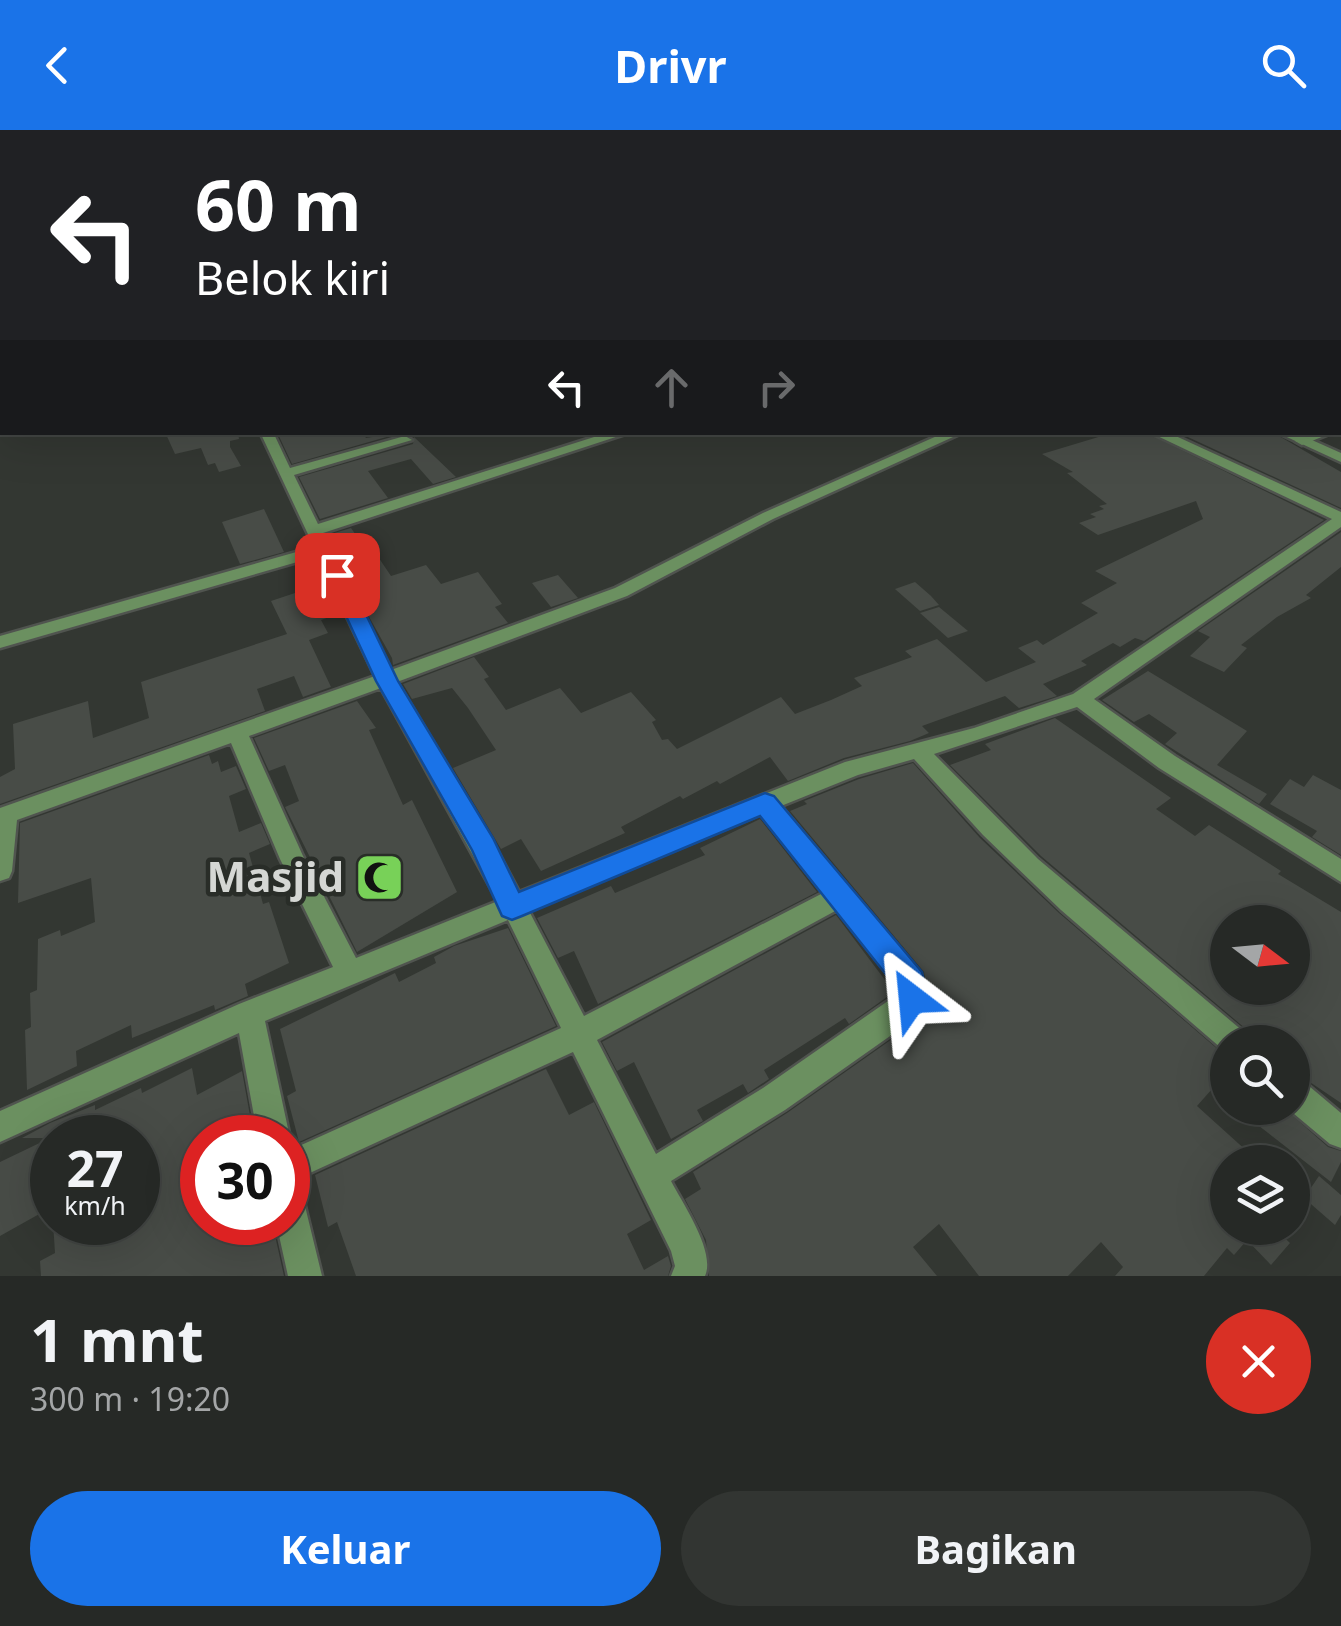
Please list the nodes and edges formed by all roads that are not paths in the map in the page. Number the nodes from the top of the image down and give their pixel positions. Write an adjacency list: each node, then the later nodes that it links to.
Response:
1 (268, 435): 10 (street)
2 (616, 435): 12 (street)
3 (951, 435): 14 (street)
4 (1161, 435): 11 (street)
5 (1289, 435): 8 (street)
6 (1319, 435): 8 (street)
7 (405, 440): 10 (street)
8 (1302, 441): 9 (street)
9 (1341, 458)
10 (288, 473): 12 (street)
11 (1341, 519): 15 (street)
12 (319, 539): 13 (street); 14 (street)
13 (0, 642)
14 (387, 681): 16 (street); 23 (street)
15 (1080, 699): 17 (street); 21 (street)
16 (237, 732): 19 (street); 24 (street)
17 (918, 750): 18 (street); 26 (street)
18 (765, 803): 22 (street); 23 (street)
19 (3, 816): 20 (street)
20 (0, 871)
21 (1341, 872)
22 (839, 897): 27 (street); 33 (street)
23 (512, 908): 24 (street); 27 (street)
24 (350, 973): 25 (street)
25 (248, 1014): 29 (street); 30 (street)
26 (1214, 1025)
27 (577, 1034): 32 (street); 33 (street)
28 (1310, 1107): 31 (street)
29 (269, 1115)
30 (0, 1127)
31 (1341, 1133)
32 (310, 1157)
33 (650, 1175): 36 (street)
34 (297, 1245): 35 (street)
35 (304, 1276)
36 (688, 1276)

